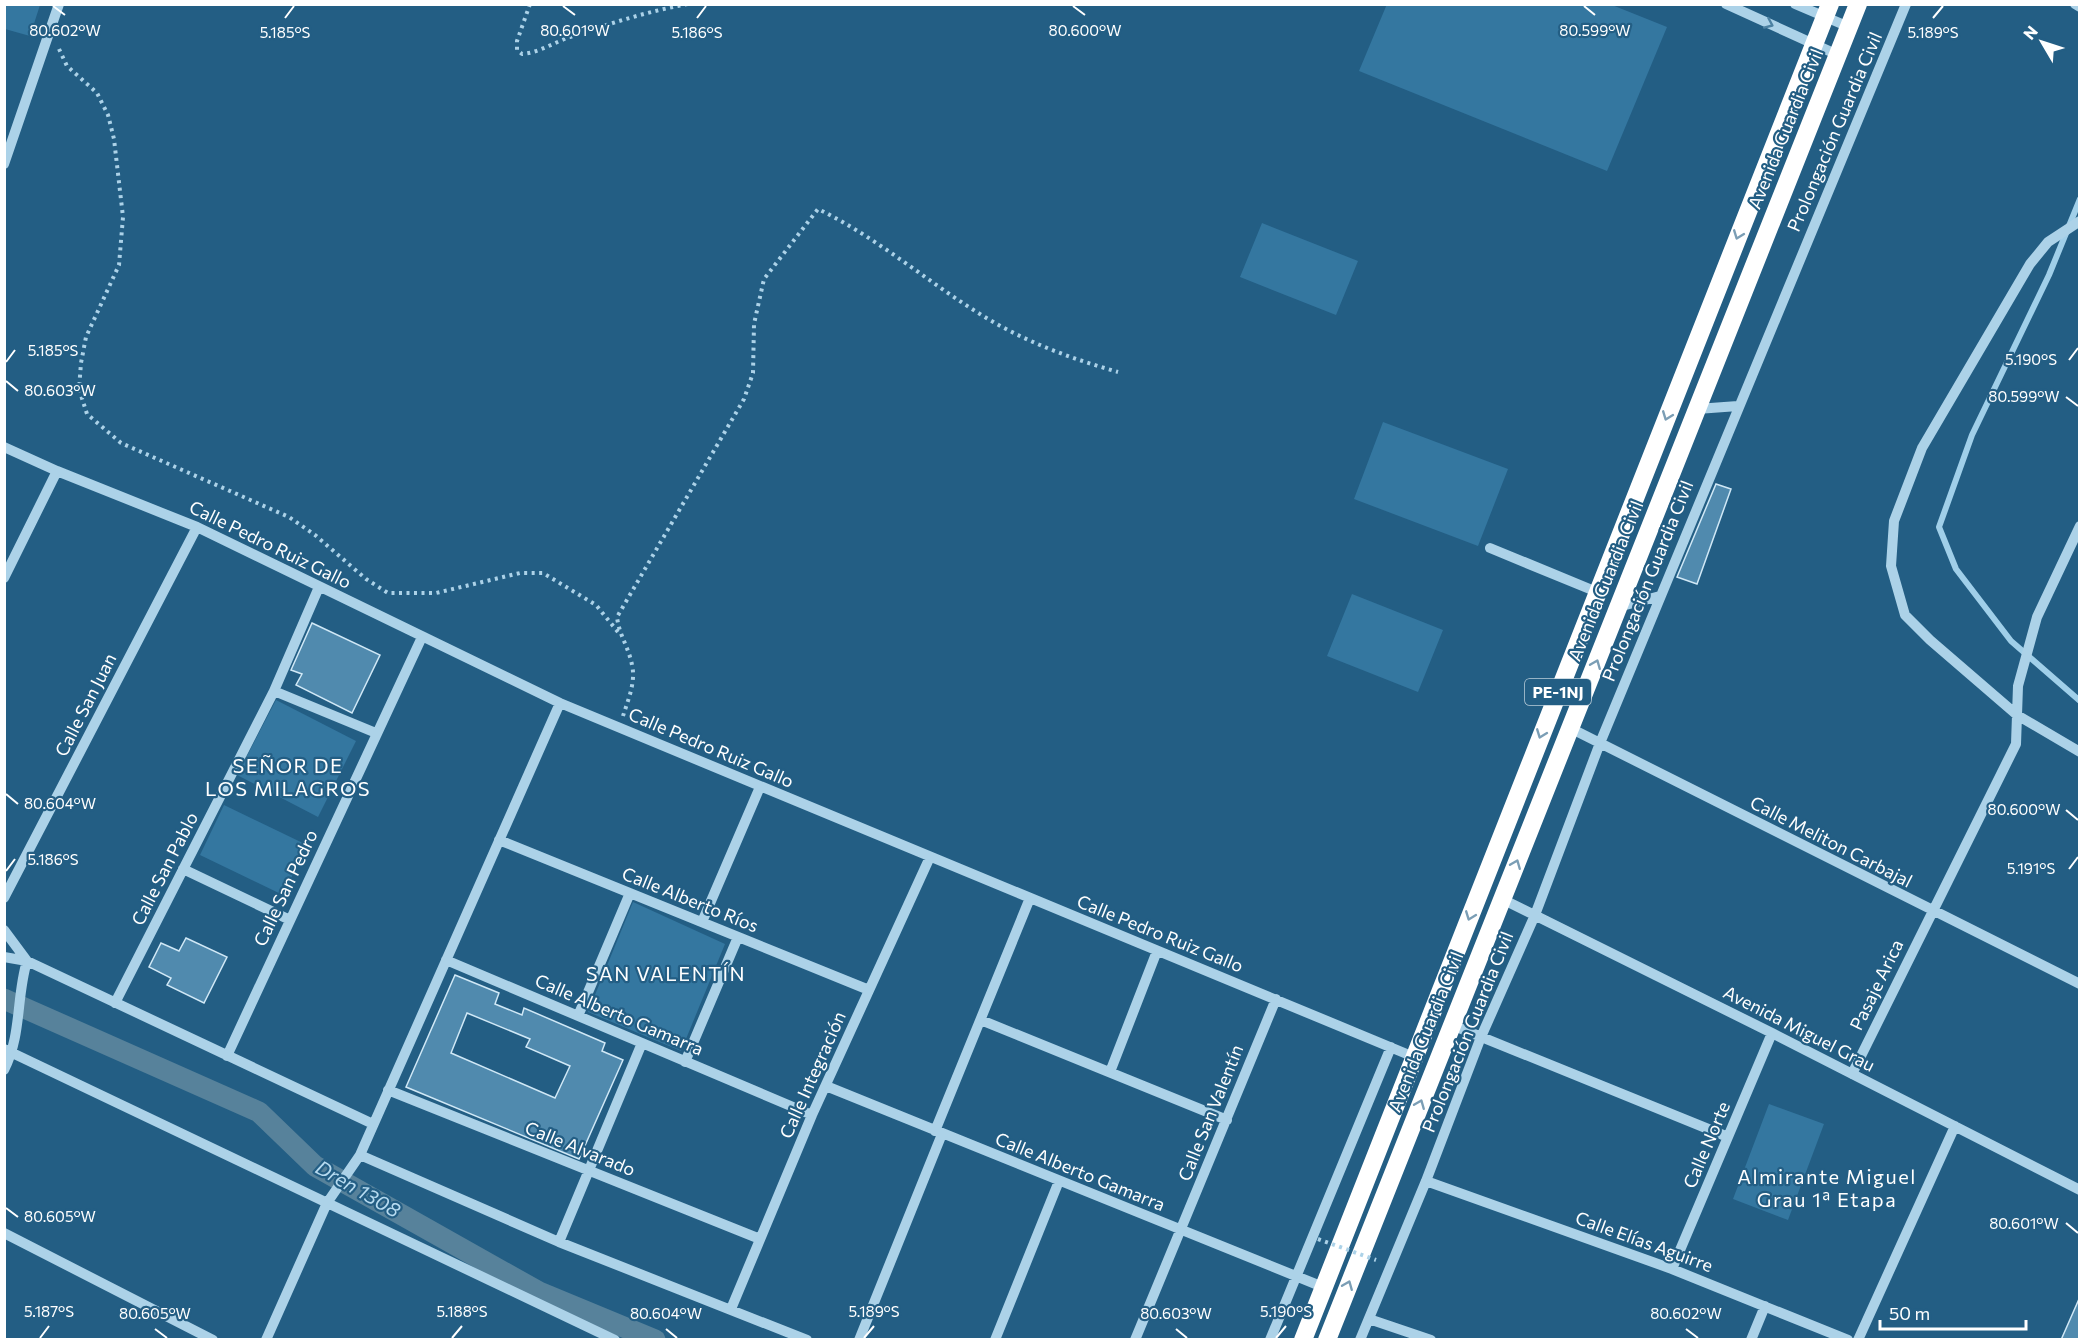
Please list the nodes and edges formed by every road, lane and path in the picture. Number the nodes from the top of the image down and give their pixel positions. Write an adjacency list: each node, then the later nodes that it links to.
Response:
1 (59, 4): 11 (street)
2 (530, 4): 3 (path)
3 (688, 4)
4 (1726, 4): 12 (street, one-way to 12)
5 (1795, 4): 9 (street)
6 (1906, 4): 17 (street, Prolongación Guardia Civil)
7 (2075, 4): 8 (street)
8 (2079, 7)
9 (1828, 8): 10 (street); 12 (highway, Avenida Guardia Civil / PE-1NJ)
10 (1856, 14): 13 (highway, Avenida Guardia Civil / PE-1NJ)
11 (51, 26): 14 (street); 29 (path)
12 (1813, 43): 13 (street); 26 (highway, Avenida Guardia Civil / PE-1NJ, one-way to 26)
13 (1838, 54): 18 (highway, Avenida Guardia Civil / PE-1NJ)
14 (4, 164)
15 (2079, 221): 33 (street)
16 (1118, 372): 29 (path)
17 (1738, 406): 18 (street); 27 (street, Prolongación Guardia Civil)
18 (1697, 409): 28 (highway, Avenida Guardia Civil / PE-1NJ)
19 (4, 447): 20 (street, Calle Pedro Ruiz Gallo)
20 (57, 471): 22 (street, Calle Pedro Ruiz Gallo); 24 (street)
21 (2079, 526): 33 (street, Pasaje Arica)
22 (197, 527): 25 (street, Calle Pedro Ruiz Gallo); 44 (street, Calle San Juan)
23 (1490, 548): 26 (street)
24 (4, 578)
25 (319, 586): 30 (street, Calle Pedro Ruiz Gallo); 31 (street, Calle San Pablo)
26 (1598, 592): 70 (highway, Avenida Guardia Civil / PE-1NJ, one-way to 70)
27 (1660, 596): 28 (street); 37 (street, Prolongación Guardia Civil)
28 (1618, 607): 35 (highway, Avenida Guardia Civil / PE-1NJ, one-way to 28)
29 (618, 632): 34 (path)
30 (422, 637): 32 (street, Calle Pedro Ruiz Gallo); 36 (street, Calle San Pedro)
31 (274, 691): 36 (street); 42 (street, Calle San Pablo)
32 (560, 703): 34 (street, Calle Pedro Ruiz Gallo); 40 (street)
33 (2017, 715): 38 (street); 47 (street, Pasaje Arica)
34 (620, 728): 39 (street, Calle Pedro Ruiz Gallo)
35 (1570, 728): 37 (street, Calle Meliton Carbajal); 46 (highway, Avenida Guardia Civil / PE-1NJ, one-way to 35)
36 (376, 733): 49 (street, Calle San Pedro)
37 (1600, 743): 47 (street, Calle Meliton Carbajal); 48 (street, Prolongación Guardia Civil)
38 (2079, 752)
39 (760, 787): 41 (street, Calle Pedro Ruiz Gallo); 50 (street)
40 (499, 840): 43 (street, Calle Alberto Ríos); 55 (street)
41 (930, 857): 45 (street, Calle Pedro Ruiz Gallo); 58 (street, Calle Integración)
42 (183, 869): 49 (street); 60 (street, Calle San Pablo)
43 (630, 893): 50 (street, Calle Alberto Ríos); 61 (street)
44 (4, 898)
45 (1030, 898): 53 (street, Calle Pedro Ruiz Gallo); 62 (street)
46 (1502, 899): 48 (street, Avenida Miguel Grau); 63 (highway, Avenida Guardia Civil / PE-1NJ)
47 (1931, 911): 57 (street, Calle Meliton Carbajal); 74 (street, Pasaje Arica)
48 (1534, 915): 64 (street, Avenida Miguel Grau); 65 (street, Prolongación Guardia Civil)
49 (290, 920): 69 (street, Calle San Pedro)
50 (702, 922): 52 (street, Calle Alberto Ríos)
51 (4, 930): 56 (street)
52 (738, 937): 58 (street, Calle Alberto Ríos); 71 (street)
53 (1157, 951): 59 (street, Calle Pedro Ruiz Gallo); 73 (street)
54 (4, 957): 56 (street)
55 (446, 960): 61 (street, Calle Alberto Gamarra); 76 (street)
56 (27, 961): 60 (street); 68 (street)
57 (2079, 984)
58 (870, 990): 75 (street, Calle Integración)
59 (1276, 999): 67 (street, Calle Pedro Ruiz Gallo); 78 (street, Calle San Valentín)
60 (115, 1003): 69 (street)
61 (578, 1016): 66 (street, Calle Alberto Gamarra)
62 (981, 1020): 73 (street); 81 (street)
63 (1452, 1025): 65 (street); 110 (highway, Avenida Guardia Civil / PE-1NJ, one-way to 63)
64 (1772, 1033): 74 (street, Avenida Miguel Grau); 82 (street, Calle Norte)
65 (1481, 1037): 82 (street); 86 (street, Prolongación Guardia Civil)
66 (642, 1043): 71 (street, Calle Alberto Gamarra); 84 (street)
67 (1391, 1047): 70 (street, Calle Pedro Ruiz Gallo); 96 (street)
68 (9, 1051): 72 (street); 88 (street)
69 (227, 1056): 79 (street)
70 (1414, 1057): 97 (highway, Avenida Guardia Civil / PE-1NJ)
71 (685, 1062): 77 (street, Calle Alberto Gamarra)
72 (4, 1070)
73 (1110, 1072): 78 (street)
74 (1852, 1074): 80 (street, Avenida Miguel Grau)
75 (826, 1086): 77 (street, Calle Integración); 81 (street, Calle Alberto Gamarra)
76 (388, 1090): 79 (street); 84 (street, Calle Alvarado)
77 (812, 1115): 91 (street, Calle Integración)
78 (1227, 1120): 89 (street, Calle San Valentín)
79 (373, 1125): 83 (street)
80 (1955, 1126): 87 (street, Avenida Miguel Grau); 115 (street)
81 (938, 1132): 85 (street, Calle Alberto Gamarra); 105 (street)
82 (1728, 1137): 95 (street, Calle Norte)
83 (360, 1155): 88 (street); 93 (street)
84 (588, 1170): 91 (street, Calle Alvarado); 93 (street)
85 (1059, 1181): 89 (street, Calle Alberto Gamarra); 106 (street)
86 (1426, 1181): 95 (street, Calle Elías Aguirre); 100 (street, Prolongación Guardia Civil)
87 (2079, 1190)
88 (327, 1203): 102 (street); 103 (street)
89 (1180, 1231): 96 (street, Calle Alberto Gamarra); 107 (street, Calle San Valentín)
90 (4, 1233): 101 (street)
91 (760, 1239): 99 (street, Calle Integración)
92 (1318, 1239): 94 (path, bridge)
93 (559, 1242): 99 (street)
94 (1376, 1260)
95 (1672, 1269): 98 (street, Calle Elías Aguirre)
96 (1296, 1276): 97 (street, Calle Alberto Gamarra); 108 (street)
97 (1323, 1287): 109 (highway, Avenida Guardia Civil / PE-1NJ)
98 (1765, 1306): 113 (street); 114 (street, Calle Elías Aguirre)
99 (731, 1309): 104 (street)
100 (1369, 1319): 111 (street, Prolongación Guardia Civil); 112 (street)
101 (213, 1340)
102 (266, 1340)
103 (615, 1340)
104 (807, 1340)
105 (859, 1340)
106 (995, 1340)
107 (1135, 1340)
108 (1270, 1340)
109 (1303, 1340)
110 (1327, 1340)
111 (1360, 1340)
112 (1431, 1340)
113 (1751, 1340)
114 (1848, 1340)
115 (1858, 1340)

